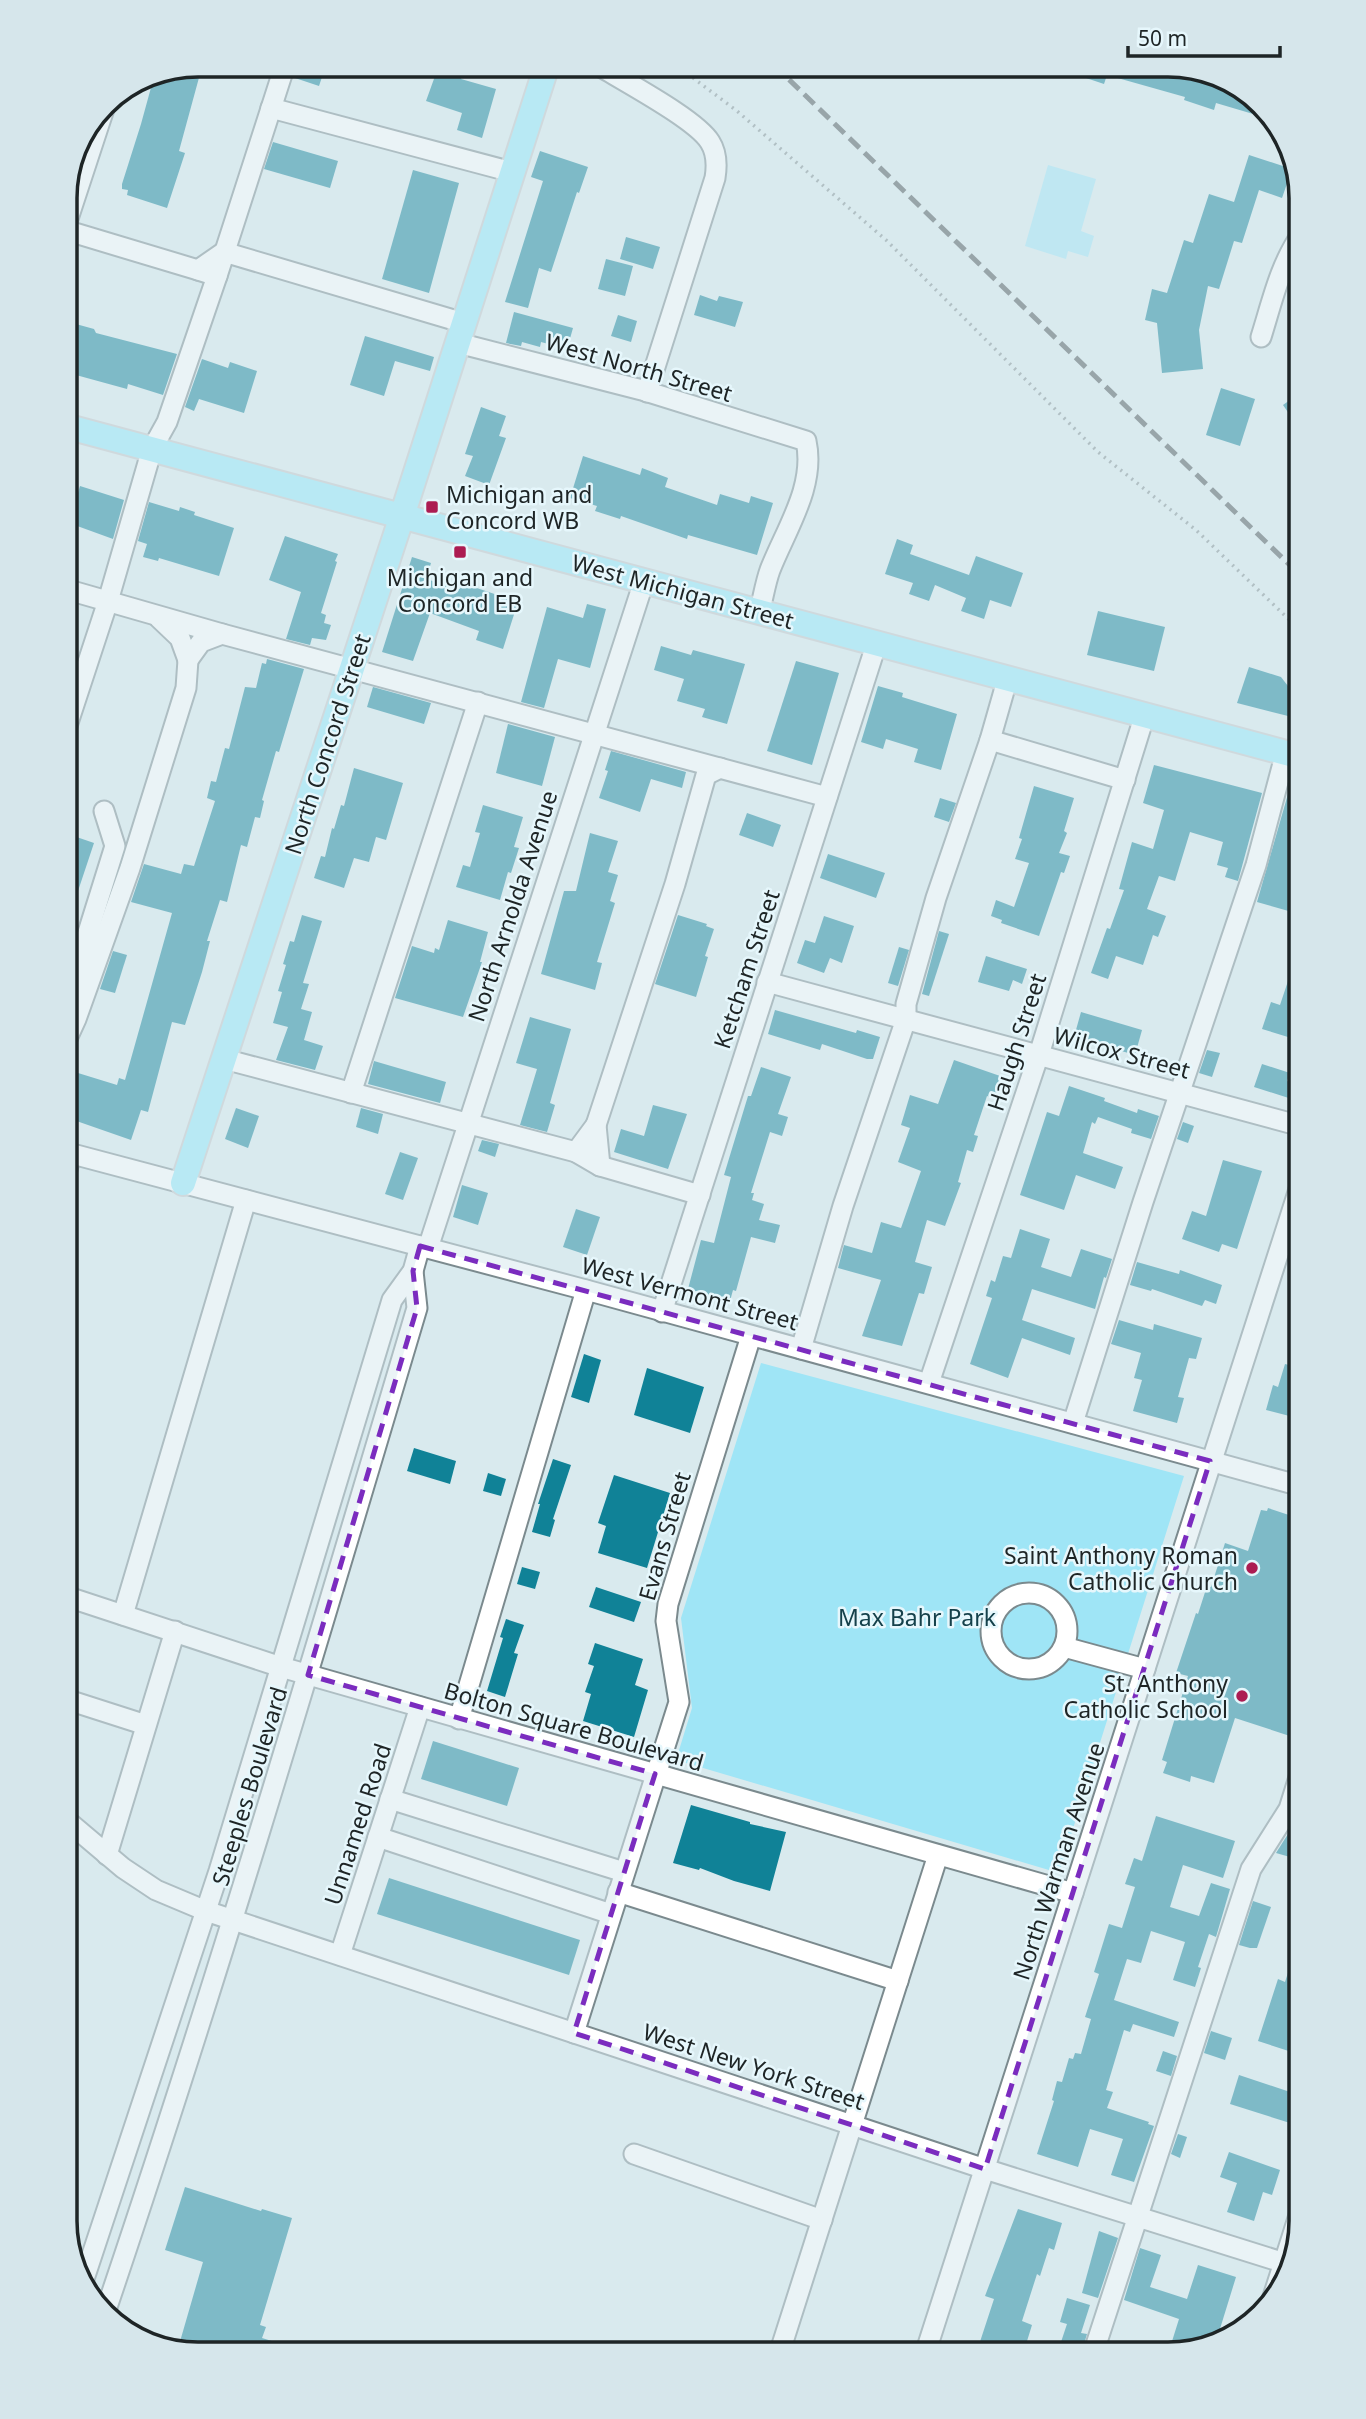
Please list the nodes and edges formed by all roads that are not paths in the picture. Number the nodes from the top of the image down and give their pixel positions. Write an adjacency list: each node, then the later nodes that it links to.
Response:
1 (281, 77): 4 (street)
2 (543, 77): 6 (main road, North Concord Street)
3 (617, 77): 15 (street)
4 (271, 108): 6 (street); 9 (street)
5 (95, 135): 7 (street)
6 (512, 172): 13 (main road, North Concord Street)
7 (78, 186)
8 (77, 224): 11 (street)
9 (224, 252): 11 (street); 12 (street); 13 (street, West North Street)
10 (1289, 254): 14 (street)
11 (198, 270): 12 (street)
12 (217, 276): 17 (street)
13 (461, 333): 15 (street, West North Street); 18 (main road, North Concord Street)
14 (1261, 337)
15 (647, 392): 22 (street, West North Street)
16 (77, 429): 17 (main road, West Michigan Street)
17 (152, 449): 18 (main road, West Michigan Street); 21 (street)
18 (402, 516): 19 (main road, West Michigan Street); 27 (main road, North Concord Street)
19 (644, 581): 22 (main road, West Michigan Street); 32 (street, North Arnolda Avenue)
20 (77, 592): 21 (street)
21 (108, 601): 23 (street); 29 (street)
22 (759, 613): 25 (main road, West Michigan Street)
23 (156, 615): 24 (street); 26 (street)
24 (222, 634): 26 (street); 27 (street)
25 (877, 642): 28 (main road, West Michigan Street); 38 (street, Ketcham Street)
26 (188, 660): 42 (street)
27 (352, 668): 30 (street); 45 (main road, North Concord Street)
28 (1008, 677): 31 (main road, West Michigan Street); 33 (street)
29 (77, 695)
30 (478, 702): 32 (street); 46 (street)
31 (1145, 714): 34 (main road, West Michigan Street); 37 (street, Haugh Street)
32 (594, 733): 35 (street); 49 (street, North Arnolda Avenue)
33 (990, 740): 37 (street); 43 (street)
34 (1289, 754)
35 (720, 768): 38 (street); 50 (street)
36 (1289, 769): 47 (street)
37 (1125, 780): 44 (street, Haugh Street)
38 (827, 797): 41 (street, Ketcham Street)
39 (104, 811): 40 (street)
40 (77, 968)
41 (767, 982): 43 (street, Wilcox Street); 55 (street, Ketcham Street)
42 (77, 1016)
43 (906, 1019): 44 (street, Wilcox Street); 63 (street)
44 (1039, 1055): 47 (street, Wilcox Street); 64 (street, Haugh Street)
45 (223, 1059): 46 (street); 54 (main road, North Concord Street)
46 (351, 1093): 49 (street)
47 (1180, 1094): 48 (street, Wilcox Street); 65 (street)
48 (1289, 1123)
49 (468, 1124): 51 (street); 58 (street, North Arnolda Avenue)
50 (596, 1125): 51 (street); 53 (street)
51 (576, 1152): 53 (street)
52 (77, 1155): 54 (street, West Vermont Street)
53 (600, 1166): 55 (street)
54 (183, 1183): 56 (street, West Vermont Street)
55 (700, 1195): 61 (street, Ketcham Street)
56 (246, 1200): 58 (street, West Vermont Street); 69 (street)
57 (1289, 1220): 66 (street, North Warman Avenue)
58 (424, 1247): 59 (street, Steeples Boulevard); 60 (street, West Vermont Street)
59 (413, 1271): 72 (street, Steeples Boulevard); 74 (street, Steeples Boulevard)
60 (586, 1290): 61 (street, West Vermont Street); 77 (street)
61 (662, 1312): 62 (street, West Vermont Street)
62 (751, 1336): 63 (street, West Vermont Street); 79 (street, Evans Street)
63 (801, 1349): 64 (street, West Vermont Street)
64 (929, 1383): 65 (street, West Vermont Street)
65 (1073, 1423): 66 (street, West Vermont Street)
66 (1210, 1461): 67 (street, West Vermont Street); 73 (street, North Warman Avenue)
67 (1289, 1483)
68 (77, 1600): 69 (street, Bolton Square Boulevard)
69 (123, 1615): 70 (street, Bolton Square Boulevard)
70 (175, 1632): 72 (street, Bolton Square Boulevard); 78 (street)
71 (1064, 1647): 73 (street)
72 (281, 1667): 74 (street, Bolton Square Boulevard); 89 (street, Steeples Boulevard)
73 (1145, 1669): 88 (street, North Warman Avenue)
74 (308, 1675): 76 (street, Bolton Square Boulevard); 91 (street, Steeples Boulevard)
75 (77, 1703): 78 (street)
76 (420, 1707): 77 (street, Bolton Square Boulevard); 80 (street, Unnamed Road)
77 (459, 1719): 79 (street, Bolton Square Boulevard)
78 (146, 1725): 84 (street)
79 (655, 1774): 85 (street, Bolton Square Boulevard); 86 (street, Evans Street)
80 (390, 1799): 83 (street, Unnamed Road); 86 (street)
81 (1289, 1810): 98 (street)
82 (77, 1829): 84 (street, West New York Street)
83 (378, 1837): 90 (street); 92 (street, Unnamed Road)
84 (107, 1855): 89 (street, West New York Street)
85 (938, 1855): 88 (street, Bolton Square Boulevard); 93 (street)
86 (624, 1872): 87 (street, Evans Street)
87 (618, 1892): 90 (street, Evans Street); 93 (street)
88 (1073, 1894): 97 (street, North Warman Avenue)
89 (206, 1911): 91 (street, West New York Street); 101 (street, Steeples Boulevard)
90 (611, 1914): 94 (street, Evans Street)
91 (234, 1920): 92 (street, West New York Street); 102 (street, Steeples Boulevard)
92 (340, 1955): 94 (street, West New York Street)
93 (898, 1981): 95 (street)
94 (574, 2033): 95 (street, West New York Street)
95 (853, 2125): 97 (street, West New York Street); 99 (street)
96 (635, 2154): 99 (street)
97 (985, 2169): 98 (street, West New York Street); 104 (street, North Warman Avenue)
98 (1136, 2216): 100 (street, West New York Street); 105 (street)
99 (822, 2220): 103 (street)
100 (1281, 2262)
101 (87, 2270)
102 (109, 2303)
103 (783, 2342)
104 (929, 2342)
105 (1097, 2342)

